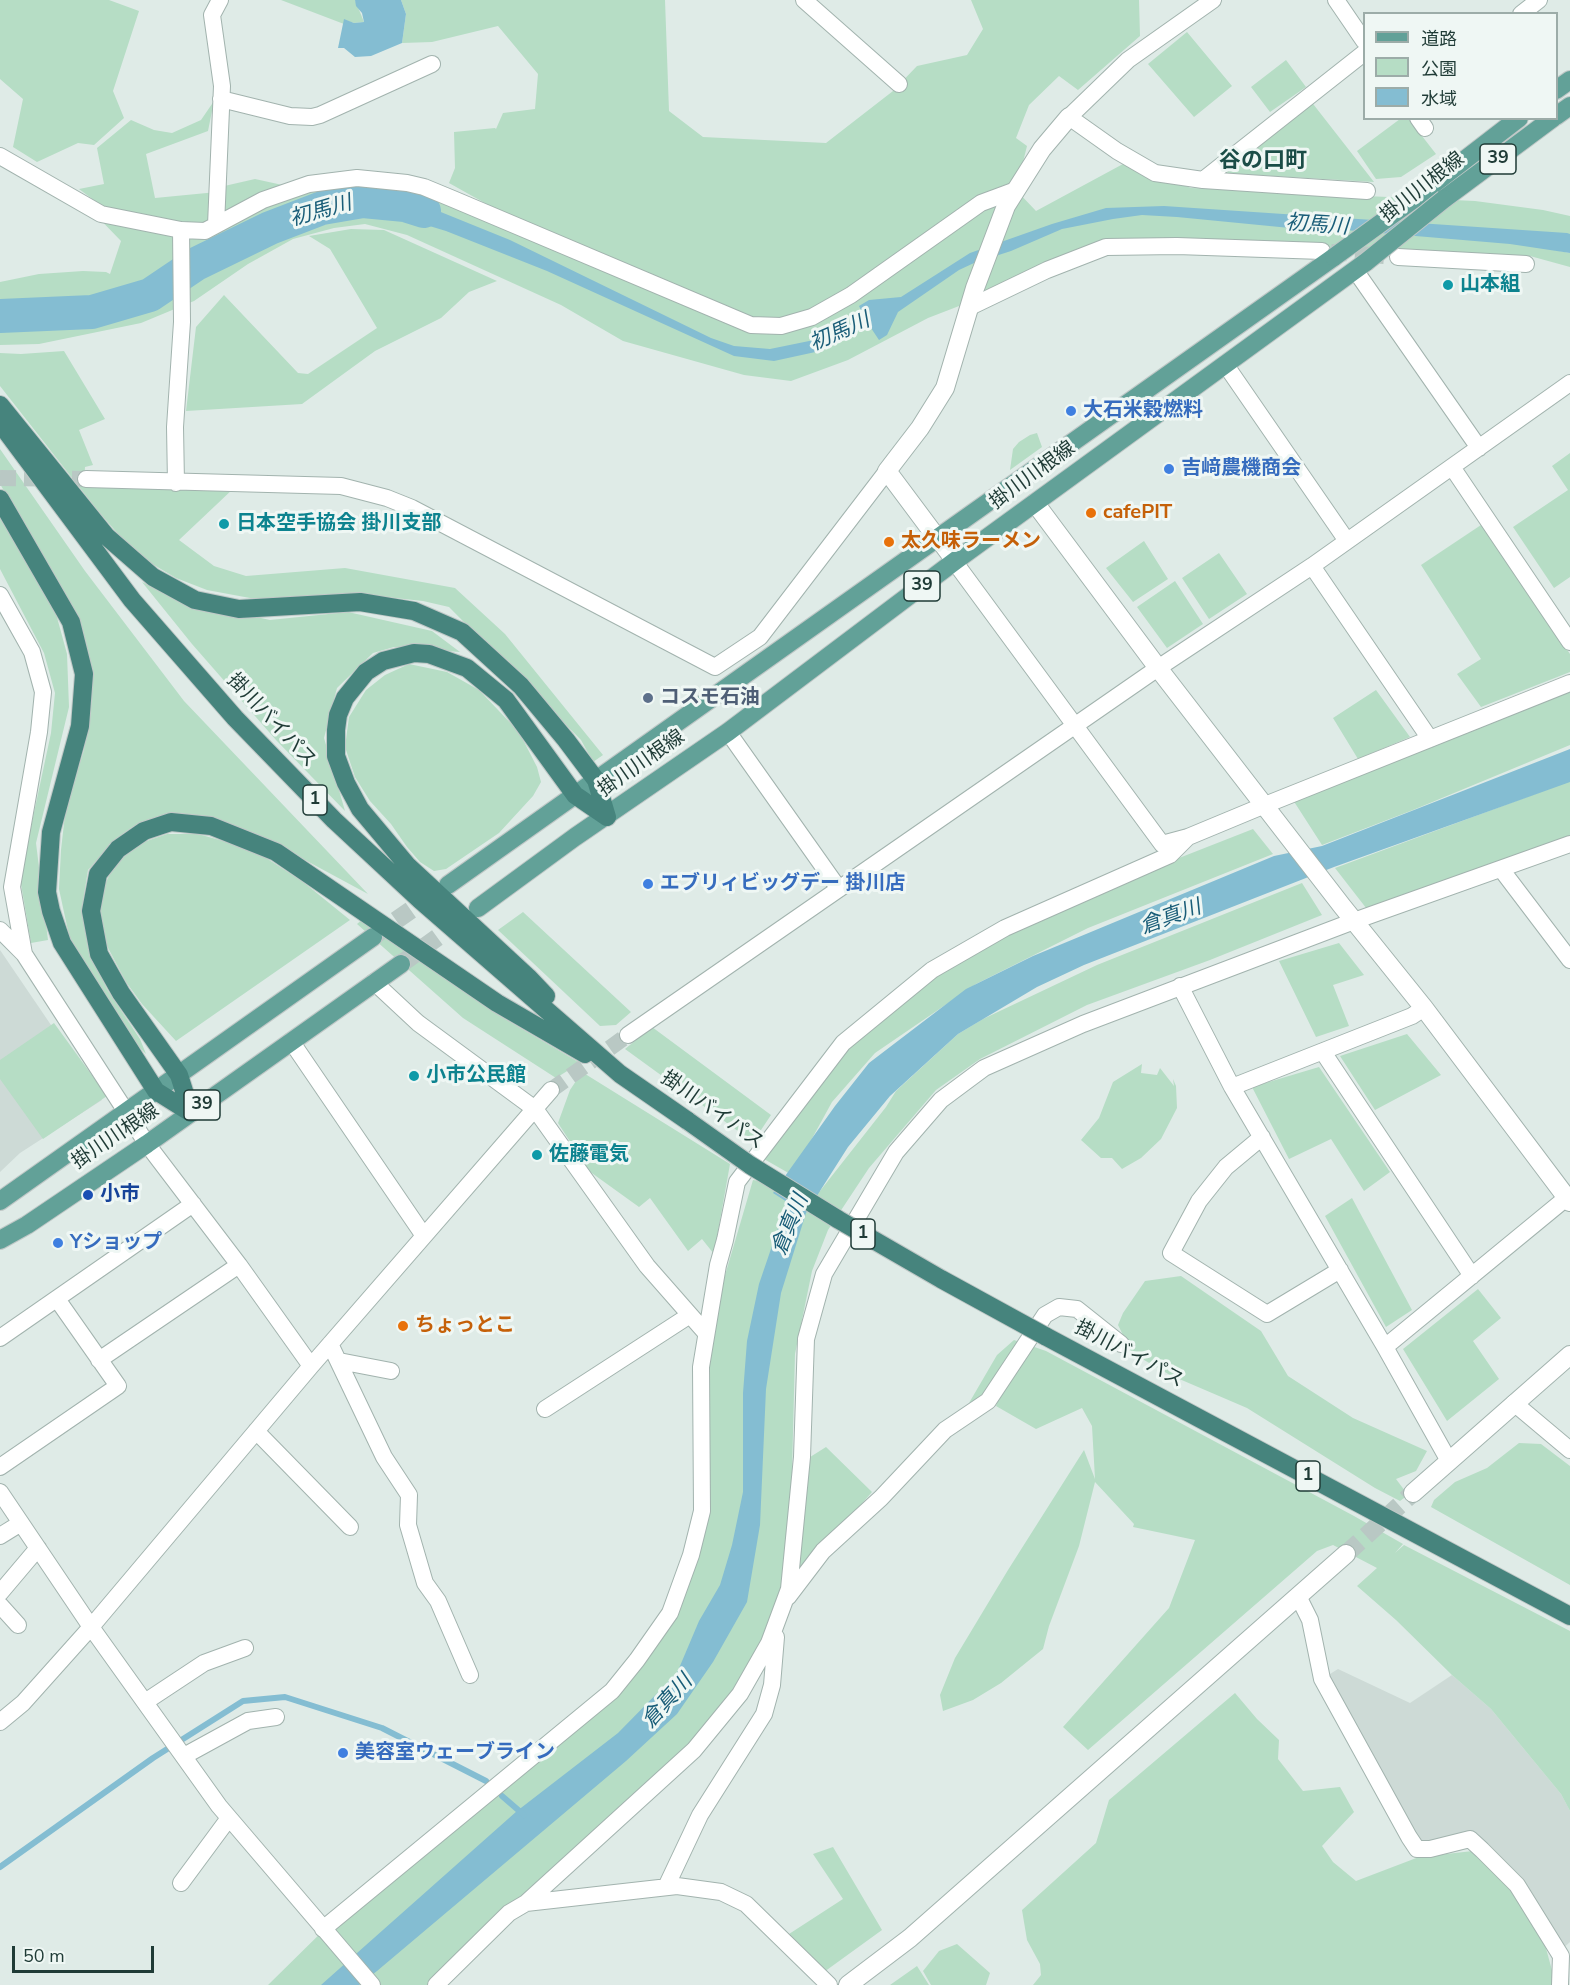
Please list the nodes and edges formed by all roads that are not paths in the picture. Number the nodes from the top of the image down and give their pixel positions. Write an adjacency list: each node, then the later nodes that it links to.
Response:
1 (220, 0): 13 (street)
2 (804, 0): 11 (street)
3 (1213, 0): 16 (street)
4 (1336, 0): 7 (street)
5 (1539, 0): 6 (street)
6 (1524, 12)
7 (1363, 38)
8 (1363, 55): 20 (street)
9 (432, 64): 13 (street)
10 (1570, 80): 12 (main road)
11 (899, 84)
12 (1558, 89)
13 (221, 99): 23 (street)
14 (1570, 106): 15 (main road)
15 (1558, 115)
16 (1069, 117): 20 (street); 21 (street)
17 (1516, 120): 25 (main road, 掛川川根線 / 39, bridge)
18 (1550, 120): 28 (main road, 掛川川根線 / 39, bridge)
19 (0, 156): 24 (street)
20 (1203, 180): 22 (street)
21 (1016, 190): 23 (street); 29 (street)
22 (1366, 190)
23 (216, 225): 24 (street)
24 (181, 237): 38 (street)
25 (1328, 254): 29 (street); 41 (main road, 掛川川根線 / 39)
26 (1398, 256): 27 (street)
27 (1526, 264)
28 (1361, 266): 30 (main road, 掛川川根線 / 39); 34 (street)
29 (970, 307): 36 (street)
30 (1225, 364): 40 (main road, 掛川川根線 / 39); 42 (street)
31 (1570, 383): 34 (street)
32 (0, 405): 52 (highway)
33 (0, 423): 74 (highway, 掛川バイパス / 1)
34 (1479, 448): 35 (street)
35 (1452, 467): 42 (street); 46 (street)
36 (887, 471): 38 (street); 41 (street)
37 (86, 479): 38 (street)
38 (176, 483)
39 (0, 499): 78 (highway)
40 (1035, 503): 43 (main road, 掛川川根線 / 39); 47 (street)
41 (938, 538): 43 (street); 52 (main road, 掛川川根線 / 39)
42 (1347, 541): 44 (street)
43 (955, 561): 49 (street); 50 (main road, 掛川川根線 / 39)
44 (1312, 566): 47 (street); 51 (street)
45 (0, 595): 65 (street)
46 (1570, 642)
47 (1158, 668): 49 (street); 54 (street)
48 (1570, 683): 51 (street)
49 (1074, 726): 56 (street); 60 (street)
50 (728, 732): 55 (main road, 掛川川根線 / 39); 60 (street)
51 (1430, 738): 54 (street)
52 (596, 780): 53 (main road, 掛川川根線 / 39); 55 (highway)
53 (575, 795): 55 (highway); 59 (main road, 掛川川根線 / 39); 74 (highway)
54 (1264, 805): 56 (street); 62 (street)
55 (607, 817): 61 (main road, 掛川川根線 / 39)
56 (1188, 837): 94 (street)
57 (1570, 844): 58 (street)
58 (1501, 870): 62 (street); 66 (street)
59 (448, 885)
60 (839, 889): 71 (street)
61 (478, 908)
62 (1354, 921): 69 (street); 70 (street)
63 (0, 930): 65 (street)
64 (373, 937): 75 (main road, 掛川川根線 / 39)
65 (24, 954): 80 (street)
66 (1570, 960)
67 (400, 964): 68 (main road, 掛川川根線 / 39)
68 (374, 982): 72 (main road, 掛川川根線 / 39); 79 (street)
69 (1179, 986): 76 (street); 119 (street)
70 (1424, 1008): 73 (street); 84 (street)
71 (628, 1035)
72 (291, 1041): 81 (main road, 掛川川根線 / 39); 87 (street)
73 (1323, 1052): 76 (street); 91 (street)
74 (620, 1074): 75 (highway); 121 (highway, 掛川バイパス / 1, bridge)
75 (179, 1075): 78 (main road, 掛川川根線 / 39); 81 (highway)
76 (1232, 1087): 82 (street)
77 (551, 1090): 79 (street)
78 (156, 1091): 80 (main road, 掛川川根線 / 39); 81 (highway)
79 (535, 1109): 87 (street); 93 (street)
80 (127, 1111): 83 (street); 85 (main road, 掛川川根線 / 39)
81 (191, 1113): 83 (main road, 掛川川根線 / 39)
82 (1262, 1137): 90 (street); 90 (street)
83 (147, 1144): 86 (street); 88 (main road, 掛川川根線 / 39)
84 (1569, 1198): 91 (street)
85 (0, 1201)
86 (193, 1204): 89 (street); 92 (street)
87 (424, 1236): 96 (street)
88 (0, 1240)
89 (239, 1265): 100 (street); 102 (street)
90 (1340, 1270): 98 (street)
91 (1472, 1276): 98 (street)
92 (57, 1299): 95 (street); 100 (street)
93 (690, 1315): 94 (street); 105 (street)
94 (705, 1332): 135 (street)
95 (0, 1338)
96 (330, 1344): 101 (street); 102 (street)
97 (1121, 1344): 119 (street)
98 (1385, 1347): 108 (street)
99 (1570, 1355): 104 (street)
100 (99, 1360): 109 (street)
101 (339, 1362): 103 (street); 126 (street)
102 (311, 1366): 106 (street)
103 (391, 1371)
104 (1514, 1403): 107 (street); 108 (street)
105 (545, 1409)
106 (256, 1431): 113 (street); 124 (street)
107 (1570, 1450)
108 (1449, 1461): 111 (street)
109 (0, 1467)
110 (0, 1492): 112 (street)
111 (1413, 1493)
112 (21, 1524): 114 (street); 115 (street)
113 (350, 1527)
114 (0, 1536)
115 (38, 1548): 117 (street); 124 (street)
116 (1346, 1554): 118 (street)
117 (0, 1593)
118 (1298, 1596): 139 (street); 140 (street)
119 (784, 1602): 122 (street)
120 (0, 1605): 123 (street)
121 (1570, 1616)
122 (778, 1620): 133 (street); 134 (street)
123 (18, 1625)
124 (91, 1627): 127 (street); 129 (street)
125 (245, 1648): 127 (street)
126 (470, 1675)
127 (145, 1702): 130 (street)
128 (276, 1718): 130 (street)
129 (0, 1722)
130 (184, 1756): 131 (street)
131 (229, 1818): 132 (street); 135 (street)
132 (181, 1883)
133 (666, 1887): 134 (street); 138 (street)
134 (526, 1903): 137 (street)
135 (326, 1931): 136 (street)
136 (372, 1985)
137 (436, 1985)
138 (829, 1985)
139 (848, 1985)
140 (1560, 1985)

